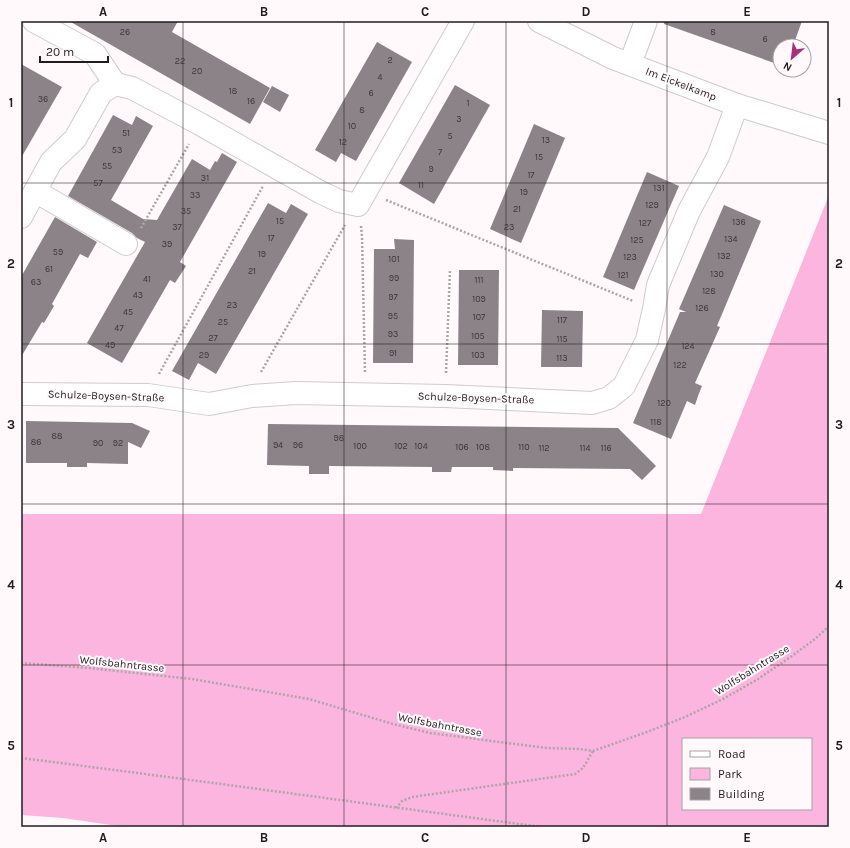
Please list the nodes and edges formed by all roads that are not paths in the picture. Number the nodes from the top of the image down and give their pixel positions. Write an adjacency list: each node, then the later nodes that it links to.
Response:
1 (34, 21): 6 (street)
2 (463, 21): 6 (street)
3 (539, 21): 5 (street, Im Eickelkamp)
4 (646, 21): 5 (street)
5 (630, 64): 7 (street, Im Eickelkamp)
6 (115, 84): 9 (street)
7 (737, 105): 8 (street, Im Eickelkamp); 12 (street, Schulze-Boysen-Straße)
8 (829, 133)
9 (36, 190): 10 (street); 11 (street)
10 (21, 217)
11 (126, 244)
12 (21, 394)

